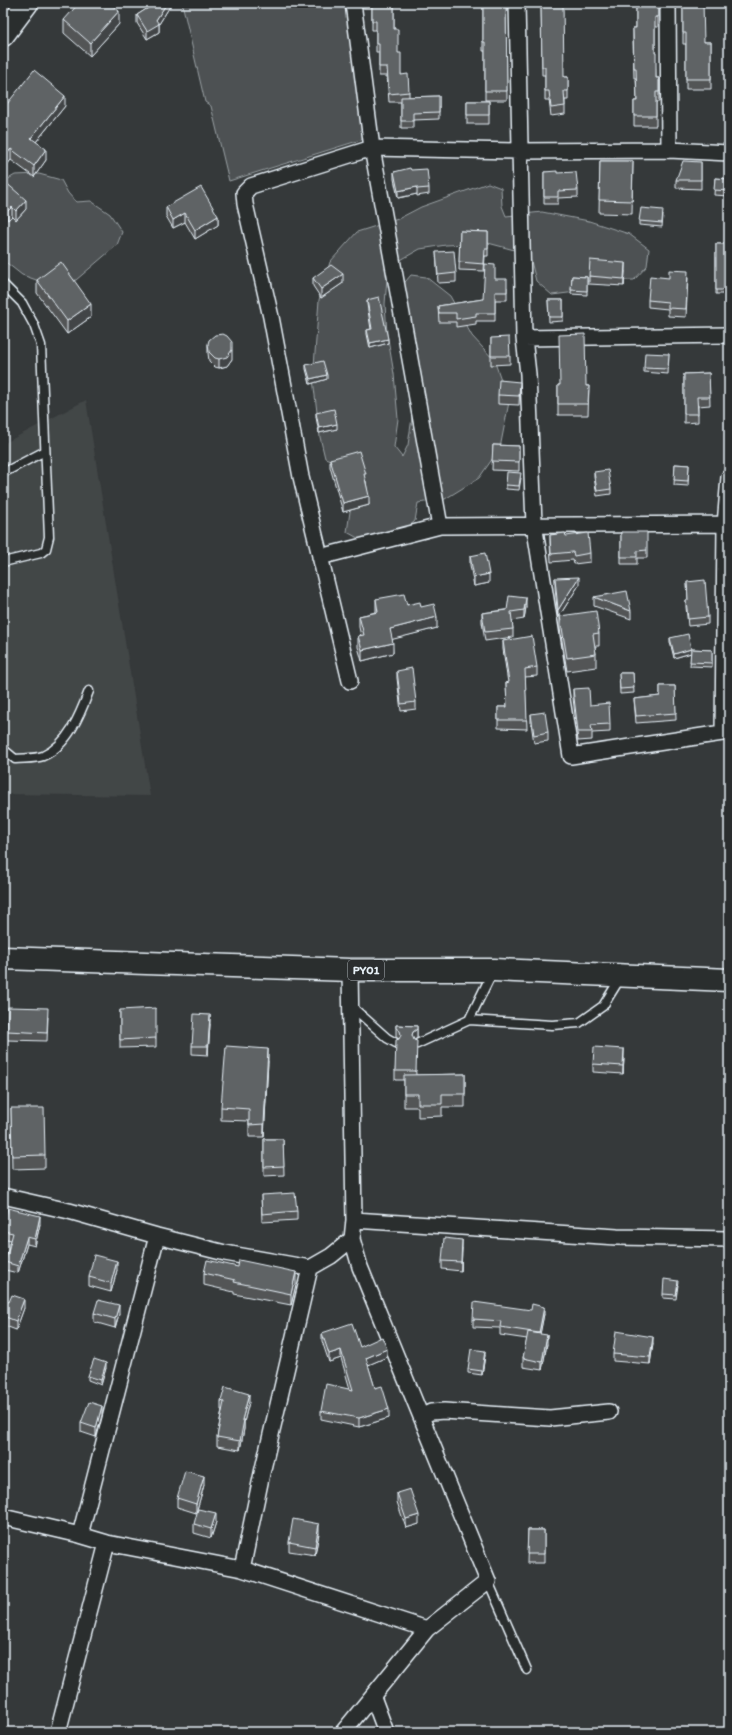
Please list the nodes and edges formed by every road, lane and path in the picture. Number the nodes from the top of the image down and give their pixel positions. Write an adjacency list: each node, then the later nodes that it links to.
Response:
1 (27, 3): 5 (main road)
2 (353, 3): 6 (street)
3 (517, 3): 8 (street)
4 (668, 3): 7 (street)
5 (4, 32)
6 (372, 148): 8 (street); 18 (street); 19 (street)
7 (669, 150): 8 (street); 9 (street)
8 (520, 151): 12 (street)
9 (729, 153)
10 (3, 284): 13 (lane)
11 (729, 335): 12 (street)
12 (524, 338): 16 (street)
13 (45, 452): 14 (lane); 20 (lane)
14 (3, 473)
15 (729, 477): 17 (street)
16 (534, 524): 17 (street); 18 (street); 23 (street)
17 (727, 524): 23 (street)
18 (440, 526): 19 (street)
19 (320, 557): 21 (street)
20 (3, 562)
21 (350, 681)
22 (89, 691): 24 (lane)
23 (726, 733)
24 (3, 749)
25 (3, 958): 26 (main road, PY01)
26 (350, 970): 27 (main road, PY01); 30 (street)
27 (494, 970): 28 (main road, PY01); 31 (lane)
28 (621, 977): 29 (main road, PY01); 31 (lane)
29 (729, 980)
30 (351, 1006): 32 (lane); 35 (street)
31 (469, 1020): 33 (lane)
32 (396, 1044)
33 (417, 1044)
34 (3, 1196): 36 (street)
35 (354, 1220): 37 (street); 38 (street)
36 (157, 1236): 39 (street); 43 (street)
37 (352, 1239): 39 (street); 41 (street)
38 (729, 1239)
39 (310, 1268): 45 (street)
40 (609, 1412): 41 (street)
41 (422, 1416): 46 (street)
42 (3, 1517): 43 (street)
43 (80, 1535): 44 (street)
44 (107, 1543): 45 (street); 50 (street)
45 (242, 1569): 47 (street)
46 (488, 1581): 47 (street); 48 (lane)
47 (427, 1629): 49 (street)
48 (527, 1670)
49 (374, 1697): 51 (street); 52 (street)
50 (58, 1732)
51 (343, 1732)
52 (386, 1732)

